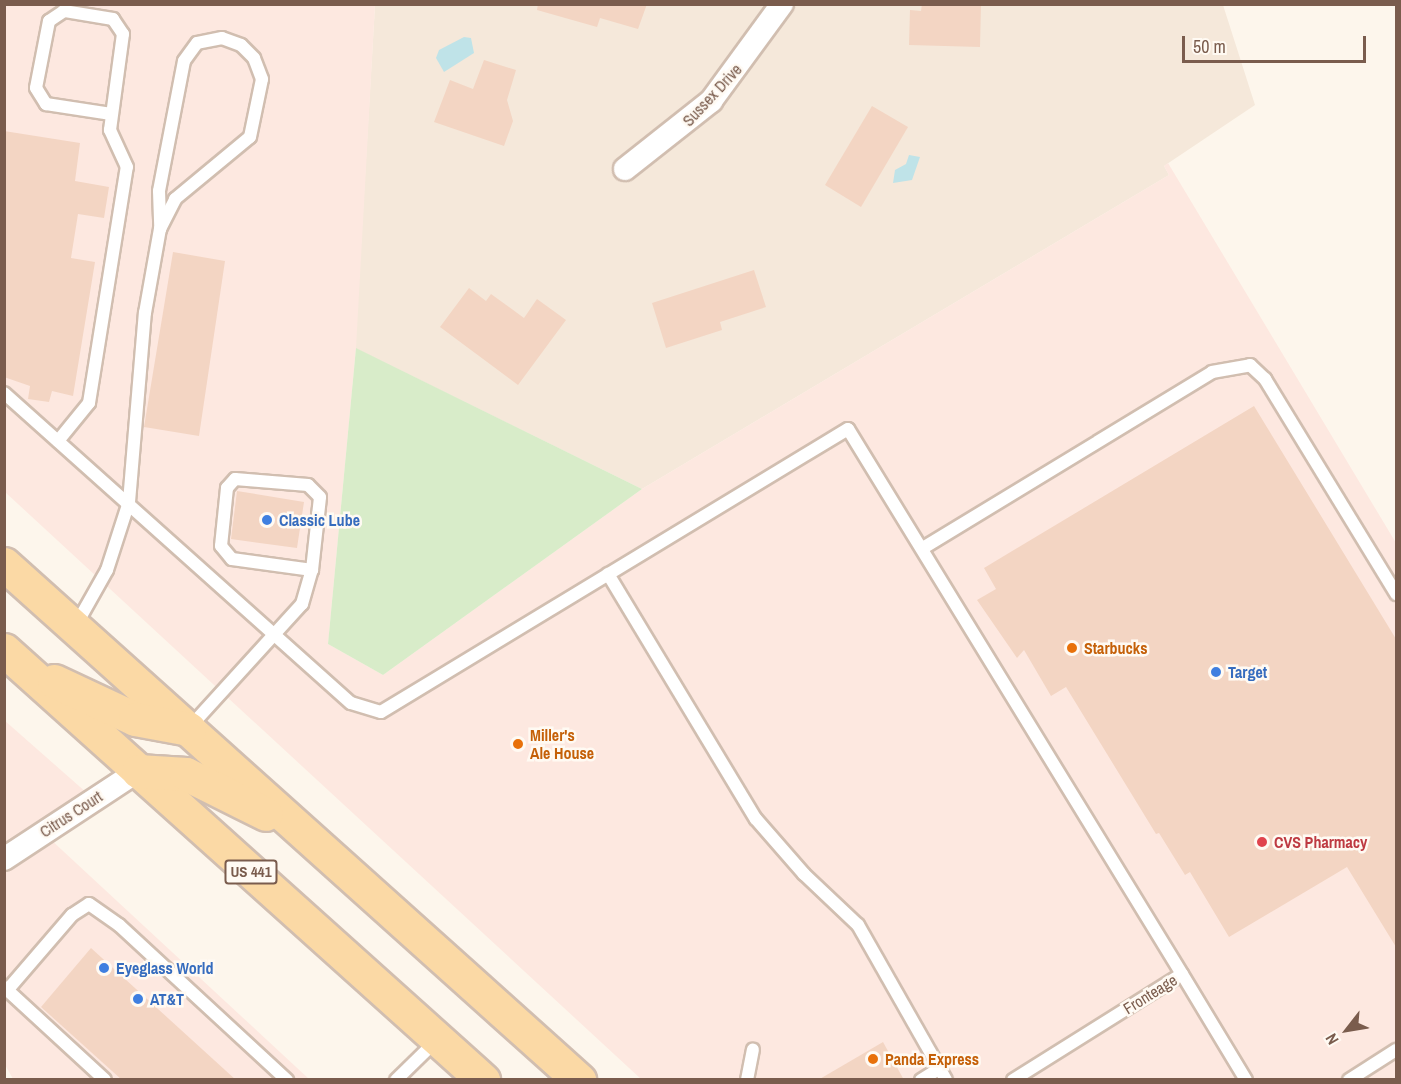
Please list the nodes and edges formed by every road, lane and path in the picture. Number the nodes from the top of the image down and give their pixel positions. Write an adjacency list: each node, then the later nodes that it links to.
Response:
1 (782, 4): 3 (street, Sussex Drive)
2 (111, 114): 2 (lane); 6 (lane)
3 (625, 169)
4 (160, 229): 4 (lane); 7 (lane)
5 (4, 393): 6 (lane)
6 (58, 441): 7 (lane)
7 (129, 502): 13 (lane); 14 (lane)
8 (923, 548): 11 (lane); 12 (lane); 20 (lane)
9 (4, 564): 13 (main road)
10 (312, 570): 10 (lane); 14 (lane)
11 (608, 574): 14 (lane); 25 (lane)
12 (1396, 594)
13 (75, 627): 16 (main road)
14 (274, 634): 16 (lane)
15 (12, 657): 16 (main road); 17 (main road, US 441)
16 (189, 729): 18 (main road)
17 (138, 771): 18 (main road); 19 (street, Citrus Court); 22 (main road, US 441)
18 (305, 833): 30 (main road)
19 (4, 859)
20 (1182, 974): 33 (lane, Fronteage); 34 (lane, Fronteage)
21 (7, 987): 26 (lane); 27 (lane)
22 (438, 1039): 28 (lane); 29 (main road, US 441)
23 (753, 1050): 31 (lane)
24 (1396, 1050): 35 (lane)
25 (943, 1074): 32 (lane)
26 (105, 1080)
27 (287, 1080)
28 (396, 1080)
29 (483, 1080)
30 (579, 1080)
31 (747, 1080)
32 (921, 1080)
33 (1013, 1080)
34 (1246, 1080)
35 (1349, 1080)

